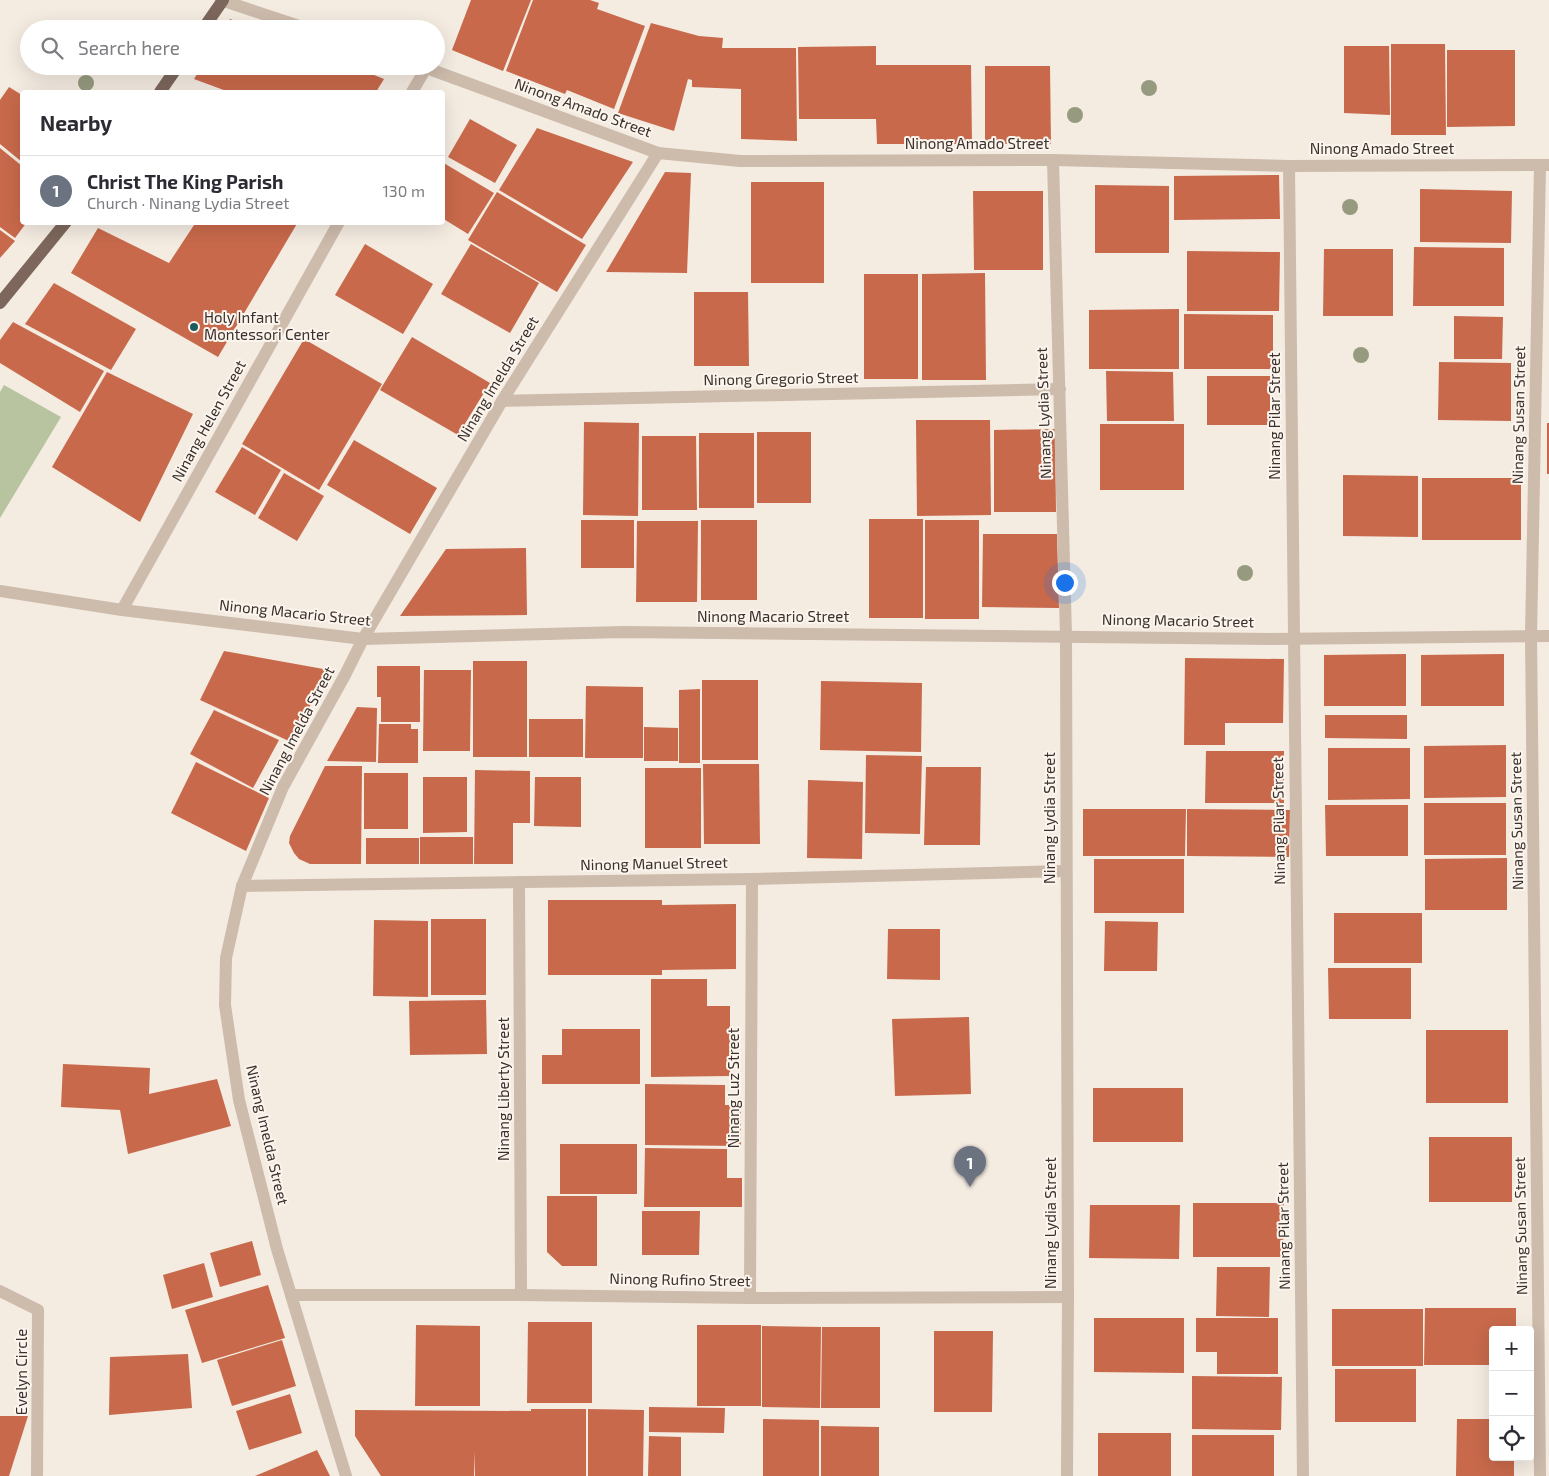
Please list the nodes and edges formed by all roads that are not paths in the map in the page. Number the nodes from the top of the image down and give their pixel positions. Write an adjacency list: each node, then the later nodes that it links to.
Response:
1 (222, 0): 2 (main road); 3 (street)
2 (209, 20)
3 (281, 20)
4 (172, 75): 7 (main road)
5 (419, 75): 8 (street)
6 (445, 75): 9 (street, Ninong Amado Street)
7 (161, 90)
8 (413, 90)
9 (658, 153): 10 (street, Ninong Amado Street); 17 (street, Ninang Imelda Street)
10 (1053, 160): 12 (street, Ninong Amado Street); 16 (street, Ninang Lydia Street)
11 (1544, 165): 12 (street, Ninong Amado Street); 21 (street, Ninang Susan Street)
12 (1289, 166): 24 (street, Ninang Pilar Street)
13 (64, 225): 15 (main road)
14 (337, 225): 19 (street, Ninang Helen Street)
15 (0, 303)
16 (1060, 389): 17 (street, Ninong Gregorio Street); 20 (street, Ninang Lydia Street)
17 (502, 401): 23 (street, Ninang Imelda Street)
18 (0, 591): 19 (street, Ninong Macario Street)
19 (122, 610): 23 (street, Ninong Macario Street)
20 (1066, 636): 23 (street, Ninong Macario Street); 24 (street, Ninong Macario Street); 25 (street, Ninang Lydia Street)
21 (1531, 636): 22 (street, Ninong Macario Street); 24 (street, Ninong Macario Street); 38 (street, Ninang Susan Street)
22 (1549, 636)
23 (363, 639): 28 (street, Ninang Imelda Street)
24 (1293, 639): 37 (street, Ninang Pilar Street)
25 (1066, 872): 26 (street, Ninong Manuel Street); 32 (street, Ninang Lydia Street)
26 (752, 879): 27 (street, Ninong Manuel Street); 33 (street, Ninang Luz Street)
27 (519, 882): 28 (street, Ninong Manuel Street); 30 (street, Ninang Liberty Street)
28 (242, 886): 31 (street, Ninang Imelda Street)
29 (0, 1291): 34 (street, Evelyn Circle)
30 (521, 1295): 31 (street, Ninong Rufino Street); 33 (street, Ninong Rufino Street)
31 (291, 1296): 35 (street, Ninang Imelda Street)
32 (1068, 1296): 33 (street, Ninong Rufino Street); 36 (street, Ninang Lydia Street)
33 (750, 1298)
34 (37, 1476)
35 (346, 1476)
36 (1067, 1476)
37 (1303, 1476)
38 (1540, 1476)

